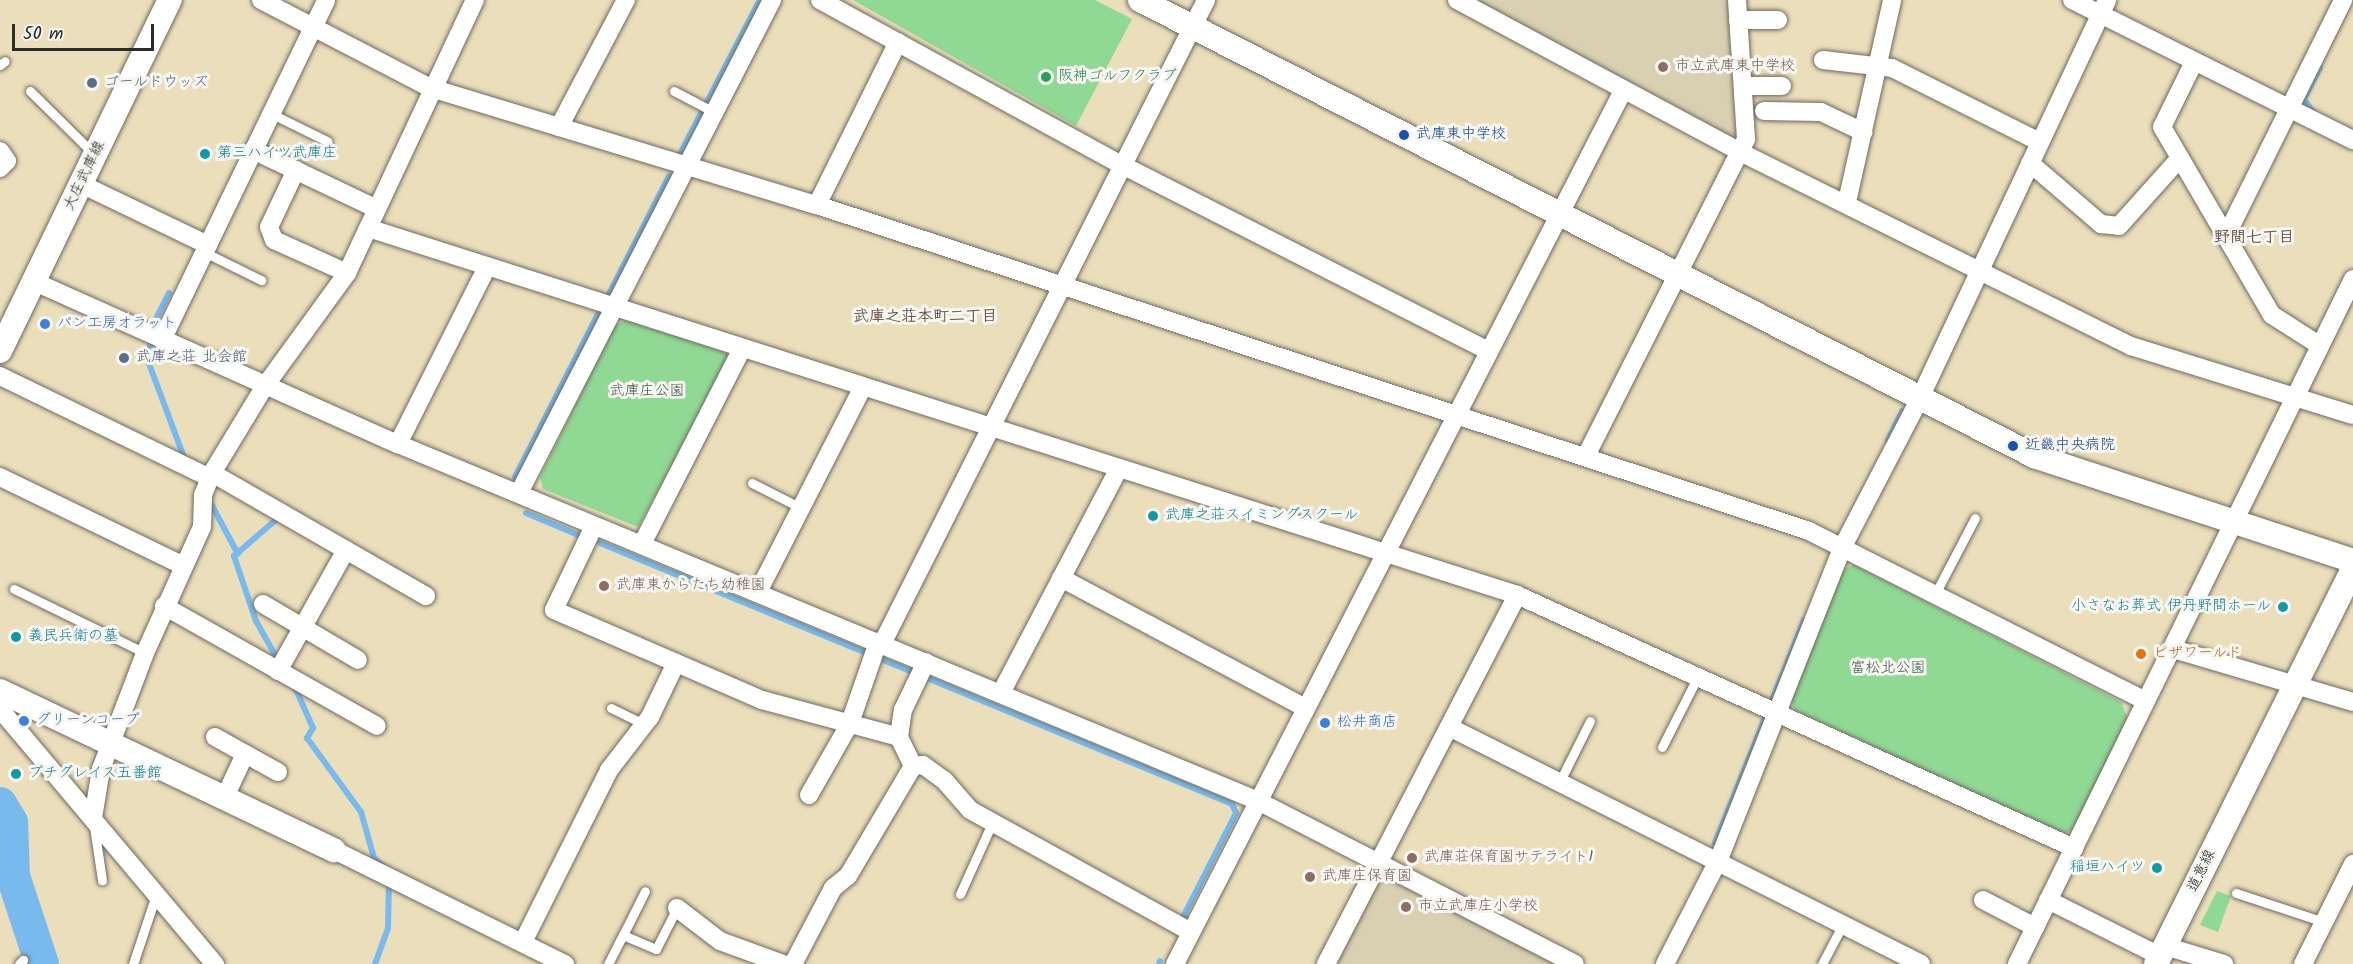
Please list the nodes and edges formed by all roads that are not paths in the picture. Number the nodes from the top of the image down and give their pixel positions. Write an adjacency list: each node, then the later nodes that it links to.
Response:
1 (171, 0): 42 (street, 大庄武庫線)
2 (261, 0): 18 (street)
3 (326, 0): 18 (street)
4 (475, 0): 26 (street)
5 (626, 0): 34 (street)
6 (772, 0): 31 (street)
7 (820, 0): 20 (street)
8 (1140, 0): 19 (street)
9 (1206, 0): 19 (street)
10 (1457, 0): 27 (street)
11 (1737, 0): 16 (street)
12 (1892, 0): 23 (street)
13 (2072, 0): 15 (street)
14 (2343, 0): 30 (street)
15 (2103, 7): 22 (street); 38 (street)
16 (1738, 20): 17 (street); 24 (street)
17 (1778, 20)
18 (312, 26): 26 (street); 33 (street)
19 (1193, 27): 45 (street); 53 (street)
20 (898, 42): 45 (street); 51 (street)
21 (1823, 60): 23 (street)
22 (2194, 62): 30 (street); 43 (street)
23 (1877, 70): 35 (street); 38 (street)
24 (1743, 86): 25 (street); 41 (street)
25 (1782, 86)
26 (430, 88): 34 (street); 52 (street)
27 (1624, 89): 41 (street); 53 (street)
28 (30, 91): 42 (lane)
29 (674, 91): 31 (lane)
30 (2290, 108): 36 (street); 55 (street)
31 (708, 109): 47 (street)
32 (1764, 111): 35 (street)
33 (270, 113): 37 (lane); 39 (street)
34 (560, 127): 47 (street)
35 (1863, 132): 50 (street)
36 (2353, 140)
37 (327, 141)
38 (2038, 141): 44 (street)
39 (253, 150): 48 (street); 56 (street)
40 (0, 151): 46 (street)
41 (1742, 153): 50 (street); 60 (street)
42 (95, 155): 49 (street, 大庄武庫線)
43 (2180, 158): 44 (street); 55 (street)
44 (2030, 164): 58 (street)
45 (1122, 165): 64 (street); 70 (street)
46 (0, 168)
47 (684, 169): 51 (street); 65 (street)
48 (296, 170): 52 (street); 59 (street)
49 (81, 184): 56 (street); 63 (street, 大庄武庫線)
50 (1848, 202): 58 (street)
51 (817, 206): 64 (street)
52 (377, 209): 54 (street)
53 (1559, 214): 60 (street); 70 (street)
54 (368, 228): 57 (street); 59 (street)
55 (2228, 232): 67 (street)
56 (206, 248): 62 (lane); 66 (street)
57 (487, 267): 65 (street); 79 (street)
58 (1980, 272): 74 (street); 75 (street)
59 (347, 273): 72 (street)
60 (1679, 276): 75 (street); 80 (street)
61 (2353, 279): 67 (street)
62 (261, 280)
63 (35, 282): 66 (street); 69 (street, 大庄武庫線)
64 (1063, 288): 76 (street); 78 (street)
65 (614, 308): 68 (street); 85 (street)
66 (162, 340): 72 (street)
67 (2319, 345): 74 (street)
68 (742, 349): 73 (street); 90 (street)
69 (0, 351)
70 (1489, 351): 76 (street)
71 (0, 376): 82 (street)
72 (265, 386): 79 (street); 82 (street)
73 (863, 387): 78 (street); 86 (street)
74 (2292, 397): 77 (street); 88 (street)
75 (1919, 400): 88 (street); 91 (street)
76 (1456, 413): 80 (street); 93 (street)
77 (2353, 415)
78 (987, 426): 81 (street); 107 (street)
79 (398, 444): 85 (street)
80 (1587, 454): 91 (street)
81 (1119, 468): 93 (street); 97 (street)
82 (211, 476): 92 (street); 95 (street)
83 (0, 477): 95 (street)
84 (752, 483): 86 (lane)
85 (519, 493): 89 (street)
86 (801, 508): 99 (street)
87 (1975, 518): 102 (lane)
88 (2234, 524): 94 (street); 106 (street)
89 (594, 526): 90 (street); 110 (street)
90 (642, 544): 99 (street)
91 (1842, 548): 102 (street); 119 (street)
92 (346, 550): 101 (street); 105 (street)
93 (1386, 552): 100 (street); 121 (street)
94 (2353, 561)
95 (184, 566): 104 (street)
96 (2353, 569): 114 (street, 道意線)
97 (1061, 578): 116 (street); 121 (street)
98 (14, 590): 108 (lane)
99 (758, 592): 107 (street)
100 (1517, 595): 113 (street); 127 (street)
101 (426, 596)
102 (1934, 596): 117 (street)
103 (263, 604): 105 (street)
104 (164, 606): 108 (street); 111 (street)
105 (303, 627): 109 (street); 111 (street)
106 (2173, 649): 114 (street); 117 (street)
107 (876, 650): 112 (street); 124 (street)
108 (145, 653): 130 (street)
109 (358, 660)
110 (676, 663): 124 (street); 125 (street)
111 (284, 671): 126 (street)
112 (921, 671): 116 (street); 129 (street)
113 (1699, 674): 119 (street); 131 (lane)
114 (2295, 684): 118 (street); 160 (street, 道意線)
115 (0, 691): 130 (street)
116 (1001, 693): 138 (street)
117 (2145, 701): 141 (street)
118 (2353, 702)
119 (1772, 707): 141 (street); 143 (street)
120 (611, 708): 125 (lane)
121 (1305, 708): 138 (street)
122 (0, 709): 139 (street)
123 (1590, 721): 135 (lane)
124 (850, 723): 129 (street); 136 (street)
125 (644, 724): 159 (street)
126 (377, 726)
127 (1449, 727): 135 (street); 144 (street)
128 (215, 737): 132 (street)
129 (900, 737): 133 (street)
130 (112, 742): 137 (street); 139 (street)
131 (1662, 747)
132 (246, 754): 134 (street); 137 (street)
133 (913, 766): 140 (street); 166 (street)
134 (278, 772)
135 (1560, 781): 143 (street)
136 (809, 795)
137 (225, 797): 142 (street)
138 (1258, 801): 144 (street); 157 (street)
139 (93, 818): 146 (lane); 149 (street)
140 (992, 823): 150 (lane); 157 (street)
141 (2074, 848): 152 (street)
142 (334, 850): 159 (street)
143 (1719, 859): 155 (street); 170 (street)
144 (1377, 864): 168 (street); 169 (street)
145 (2352, 870): 154 (street)
146 (102, 880)
147 (645, 891): 158 (lane)
148 (2236, 893): 154 (lane)
149 (156, 894): 161 (lane); 162 (street)
150 (960, 894)
151 (1983, 900): 156 (street)
152 (2048, 900): 156 (street); 160 (street)
153 (677, 908): 158 (lane); 165 (street)
154 (2324, 922): 175 (street)
155 (1843, 924): 171 (lane); 172 (street)
156 (2035, 927): 173 (street)
157 (1191, 932): 167 (street)
158 (623, 935): 164 (lane)
159 (523, 942): 163 (street)
160 (2160, 955): 174 (street)
161 (133, 964)
162 (215, 964)
163 (565, 964)
164 (608, 964)
165 (783, 964)
166 (794, 964)
167 (1175, 964)
168 (1326, 964)
169 (1575, 964)
170 (1665, 964)
171 (1822, 964)
172 (1921, 964)
173 (2017, 964)
174 (2224, 964)
175 (2303, 964)

